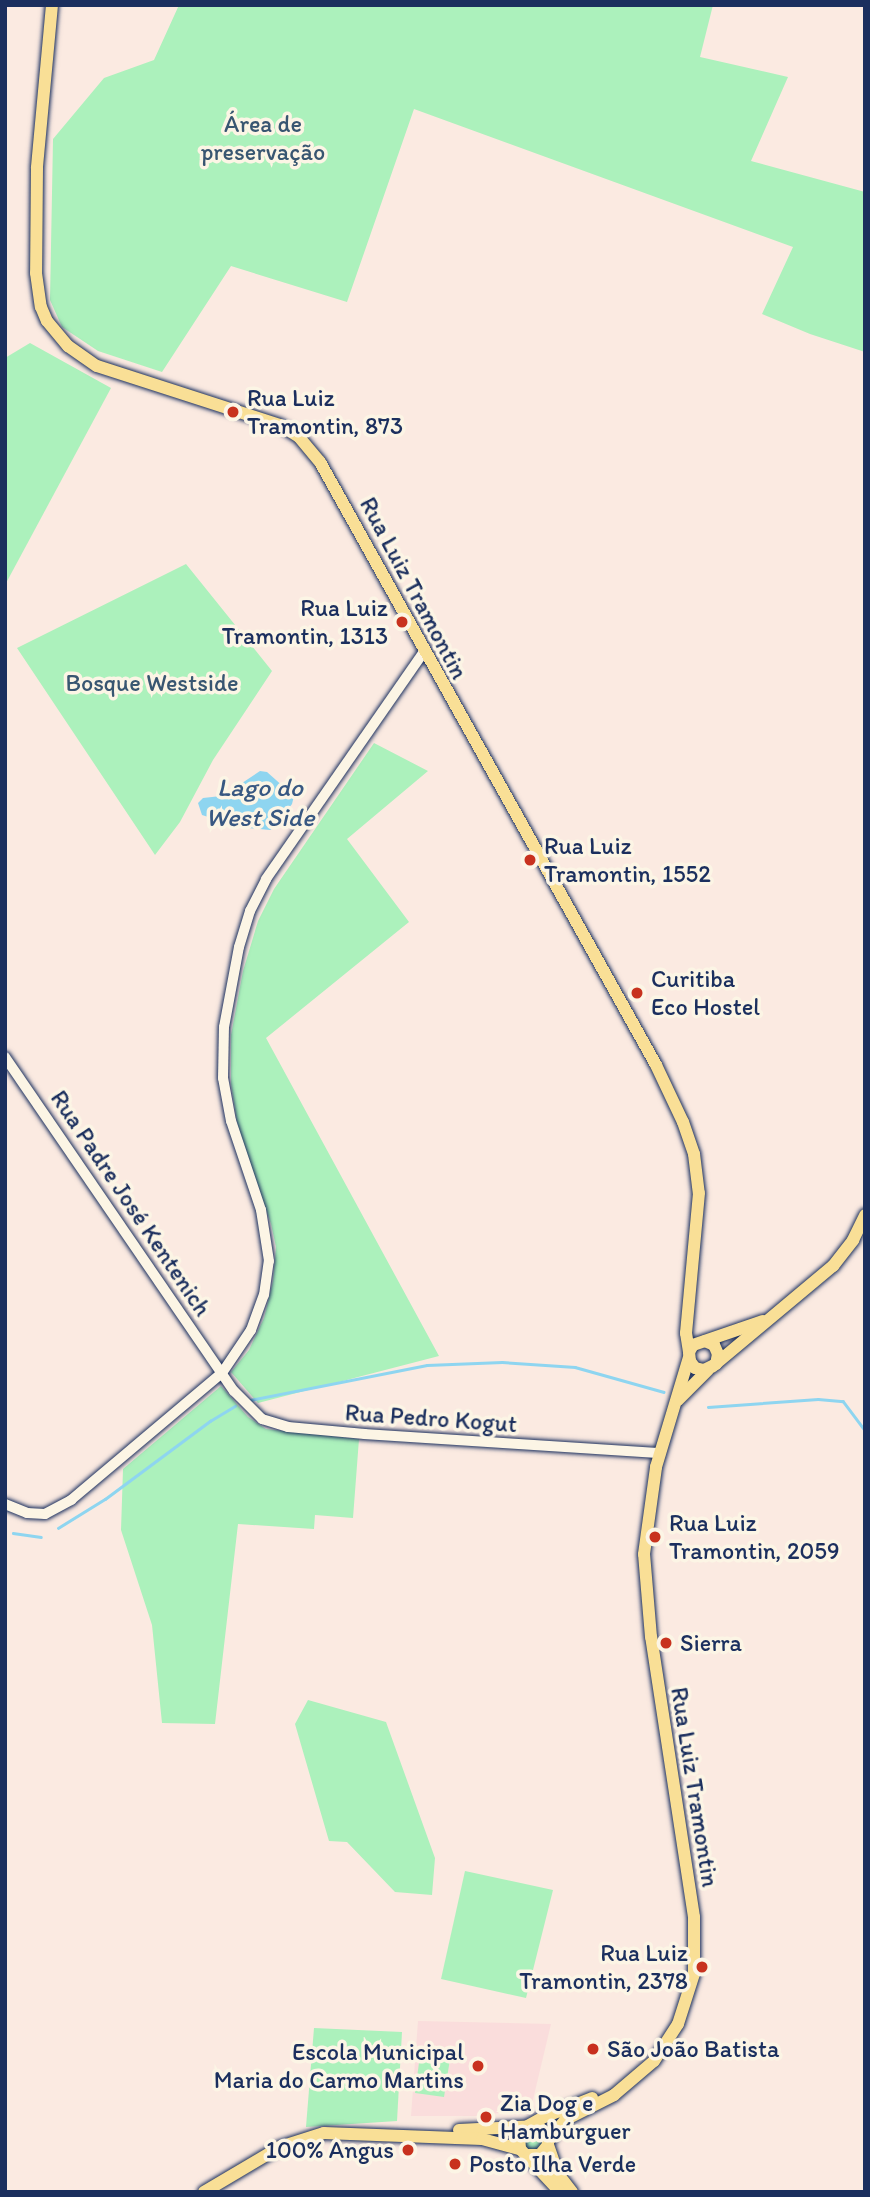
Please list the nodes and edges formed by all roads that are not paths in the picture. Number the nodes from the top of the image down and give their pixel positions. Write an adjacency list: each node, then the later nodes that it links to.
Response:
1 (52, 5): 2 (main road, Rua Luiz Tramontin)
2 (424, 652): 5 (main road, Rua Luiz Tramontin); 10 (street)
3 (5, 1057): 10 (street, Rua Padre José Kentenich)
4 (865, 1215): 6 (main road, Rua Luiz Tramontin)
5 (688, 1311): 7 (main road, Rua Luiz Tramontin); 8 (main road, Rua Luiz Tramontin)
6 (769, 1318): 7 (main road); 9 (main road, Rua Luiz Tramontin)
7 (703, 1341): 8 (main road); 9 (main road)
8 (689, 1354): 9 (main road); 11 (main road, Rua Luiz Tramontin)
9 (710, 1369): 11 (main road, Rua Luiz Tramontin)
10 (222, 1373): 12 (street, Rua Pedro Kogut); 13 (street)
11 (676, 1403): 12 (main road, Rua Luiz Tramontin)
12 (660, 1453): 14 (main road, Rua Luiz Tramontin)
13 (5, 1504)
14 (633, 2079): 15 (main road, Rua Luiz Tramontin); 17 (main road, Rua Luiz Tramontin)
15 (528, 2126): 16 (main road); 17 (main road); 18 (main road)
16 (378, 2133): 18 (main road); 19 (main road)
17 (548, 2143): 18 (main road); 21 (main road)
18 (523, 2152): 20 (main road)
19 (204, 2192)
20 (561, 2192)
21 (572, 2192)

